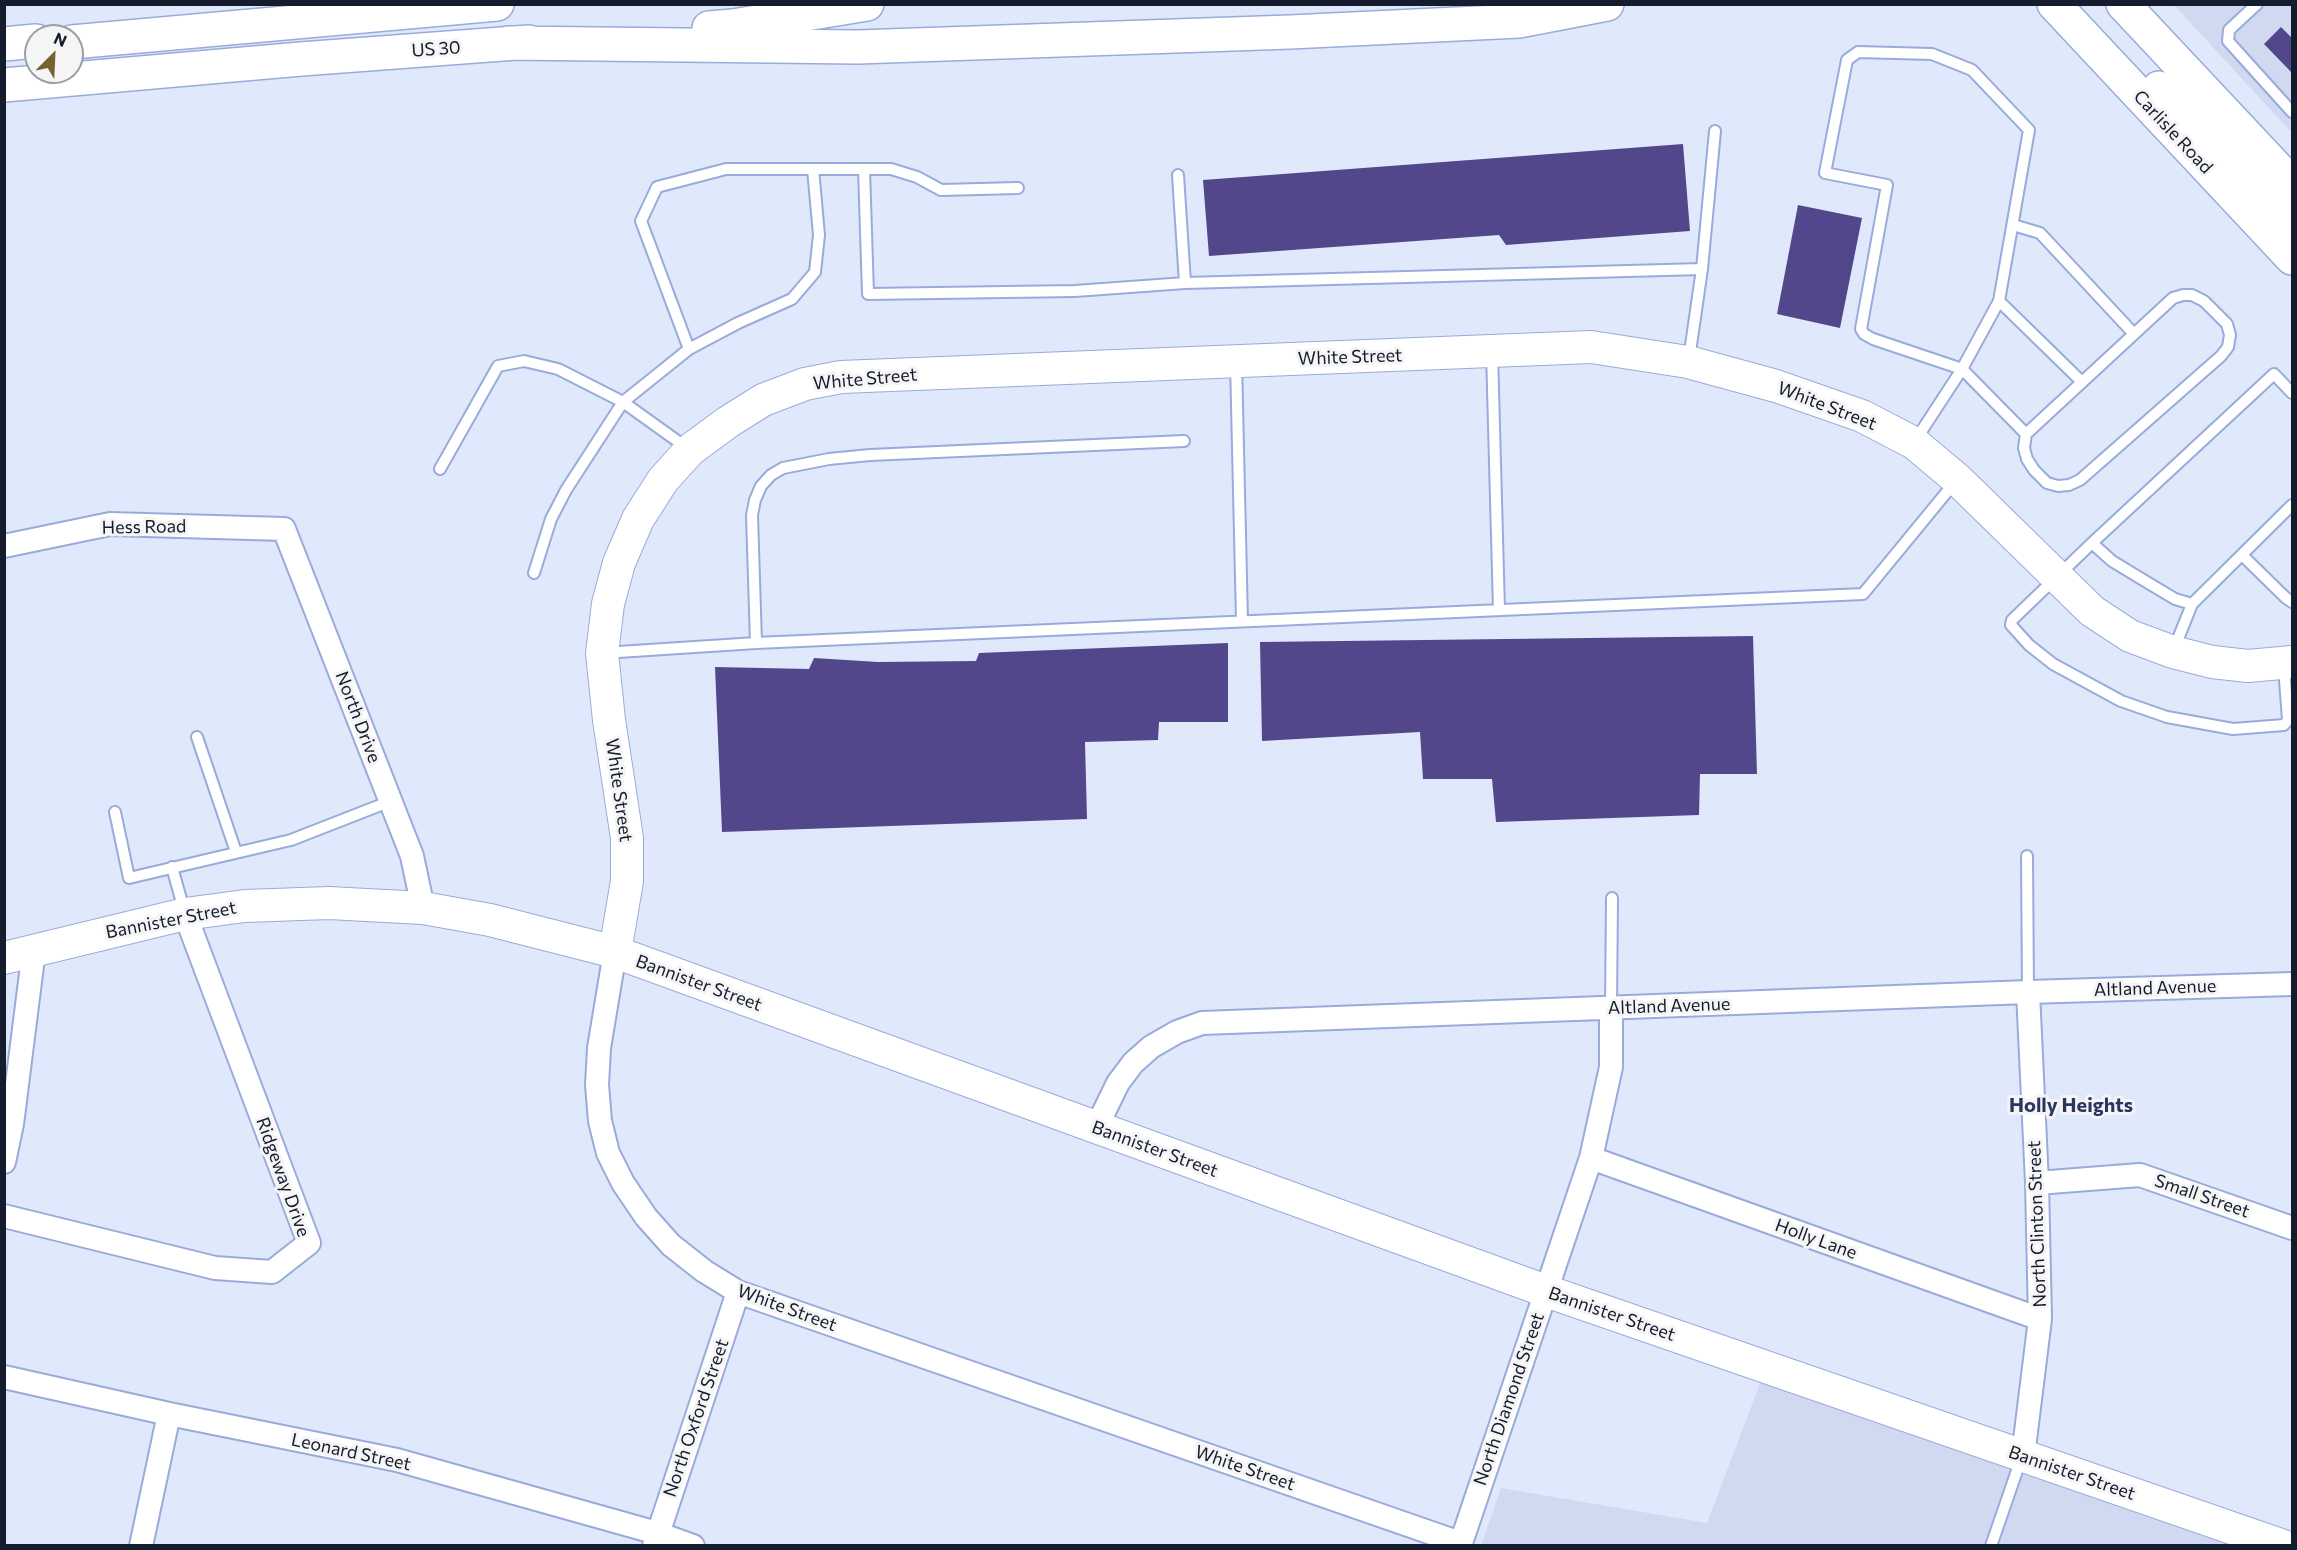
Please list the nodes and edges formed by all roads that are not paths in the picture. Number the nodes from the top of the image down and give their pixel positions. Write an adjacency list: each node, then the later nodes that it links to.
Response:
1 (334, 4): 8 (main road)
2 (498, 4): 9 (main road)
3 (867, 4): 11 (main road, US 30 / US 30)
4 (1607, 4): 11 (main road)
5 (2123, 4): 20 (main road)
6 (2258, 4): 15 (lane)
7 (2064, 16): 22 (main road); 24 (main road, Carlisle Road)
8 (84, 35)
9 (84, 41)
10 (24, 42): 13 (main road)
11 (508, 43): 14 (main road, US 30 / US 30)
12 (24, 45): 13 (main road)
13 (4, 46)
14 (4, 86)
15 (2292, 112)
16 (1715, 131): 25 (lane)
17 (813, 169): 18 (lane); 29 (lane); 29 (lane)
18 (864, 169): 21 (lane); 26 (lane)
19 (1178, 175): 26 (lane)
20 (2292, 184)
21 (1018, 188)
22 (2292, 217)
23 (2013, 225): 27 (lane); 28 (lane); 33 (lane)
24 (2292, 258)
25 (1702, 269): 26 (lane); 32 (lane)
26 (1185, 283)
27 (1998, 301): 33 (lane); 34 (lane)
28 (2134, 334): 34 (lane); 37 (lane)
29 (689, 349): 36 (lane)
30 (1492, 352): 31 (street, White Street); 32 (street, White Street); 52 (lane)
31 (1236, 362): 40 (street, White Street); 53 (lane)
32 (1688, 362): 39 (street, White Street)
33 (1962, 369): 37 (lane); 39 (lane)
34 (2082, 382): 37 (lane)
35 (2292, 393): 45 (lane)
36 (623, 402): 40 (lane); 41 (lane); 48 (lane)
37 (2026, 434)
38 (1184, 441): 54 (lane)
39 (1914, 443): 42 (street, White Street)
40 (690, 450): 56 (street, White Street)
41 (440, 469)
42 (1957, 479): 49 (street, White Street); 52 (lane)
43 (2292, 505): 47 (lane)
44 (285, 529): 46 (street, Hess Road); 60 (street, North Drive)
45 (2092, 543): 49 (lane); 51 (lane)
46 (4, 546)
47 (2242, 555): 50 (lane); 51 (lane)
48 (534, 573)
49 (2056, 578): 55 (street, White Street); 58 (lane)
50 (2292, 602)
51 (2192, 604): 55 (lane)
52 (1499, 610): 53 (lane)
53 (1242, 621): 54 (lane)
54 (756, 643): 56 (lane)
55 (2173, 652): 57 (street, White Street)
56 (602, 654): 69 (street, White Street)
57 (2288, 663): 58 (lane)
58 (2290, 720)
59 (197, 737): 62 (lane)
60 (391, 801): 62 (lane); 66 (street, North Drive)
61 (115, 812): 64 (lane)
62 (236, 852): 64 (lane)
63 (2027, 856): 72 (lane)
64 (172, 867): 67 (lane)
65 (1612, 898): 73 (lane)
66 (423, 908): 67 (street, Bannister Street); 69 (street, Bannister Street)
67 (185, 914): 68 (street, Bannister Street); 78 (street, Ridgeway Drive)
68 (34, 950): 70 (street, Bannister Street); 76 (street)
69 (615, 952): 74 (street, Bannister Street); 81 (street, White Street)
70 (4, 958)
71 (2292, 984): 72 (street, Altland Avenue)
72 (2028, 992): 73 (street, Altland Avenue); 77 (street, North Clinton Street)
73 (1611, 1008): 74 (street, Altland Avenue); 75 (street, North Diamond Street)
74 (1096, 1128): 80 (street, Bannister Street)
75 (1591, 1158): 80 (street, North Diamond Street); 82 (street, Holly Lane)
76 (4, 1162)
77 (2037, 1183): 79 (street, Small Street); 82 (street, North Clinton Street)
78 (4, 1216)
79 (2292, 1228)
80 (1546, 1291): 85 (street, Bannister Street); 87 (street, North Diamond Street)
81 (738, 1292): 86 (street, North Oxford Street); 87 (street, White Street)
82 (2040, 1320): 85 (street, North Clinton Street)
83 (4, 1377): 84 (street, Leonard Street)
84 (169, 1414): 86 (street, Leonard Street); 88 (street)
85 (2023, 1456): 90 (lane); 91 (street, Bannister Street)
86 (656, 1539): 89 (street, Leonard Street)
87 (1460, 1544)
88 (141, 1545)
89 (693, 1545)
90 (1991, 1545)
91 (2284, 1545)

